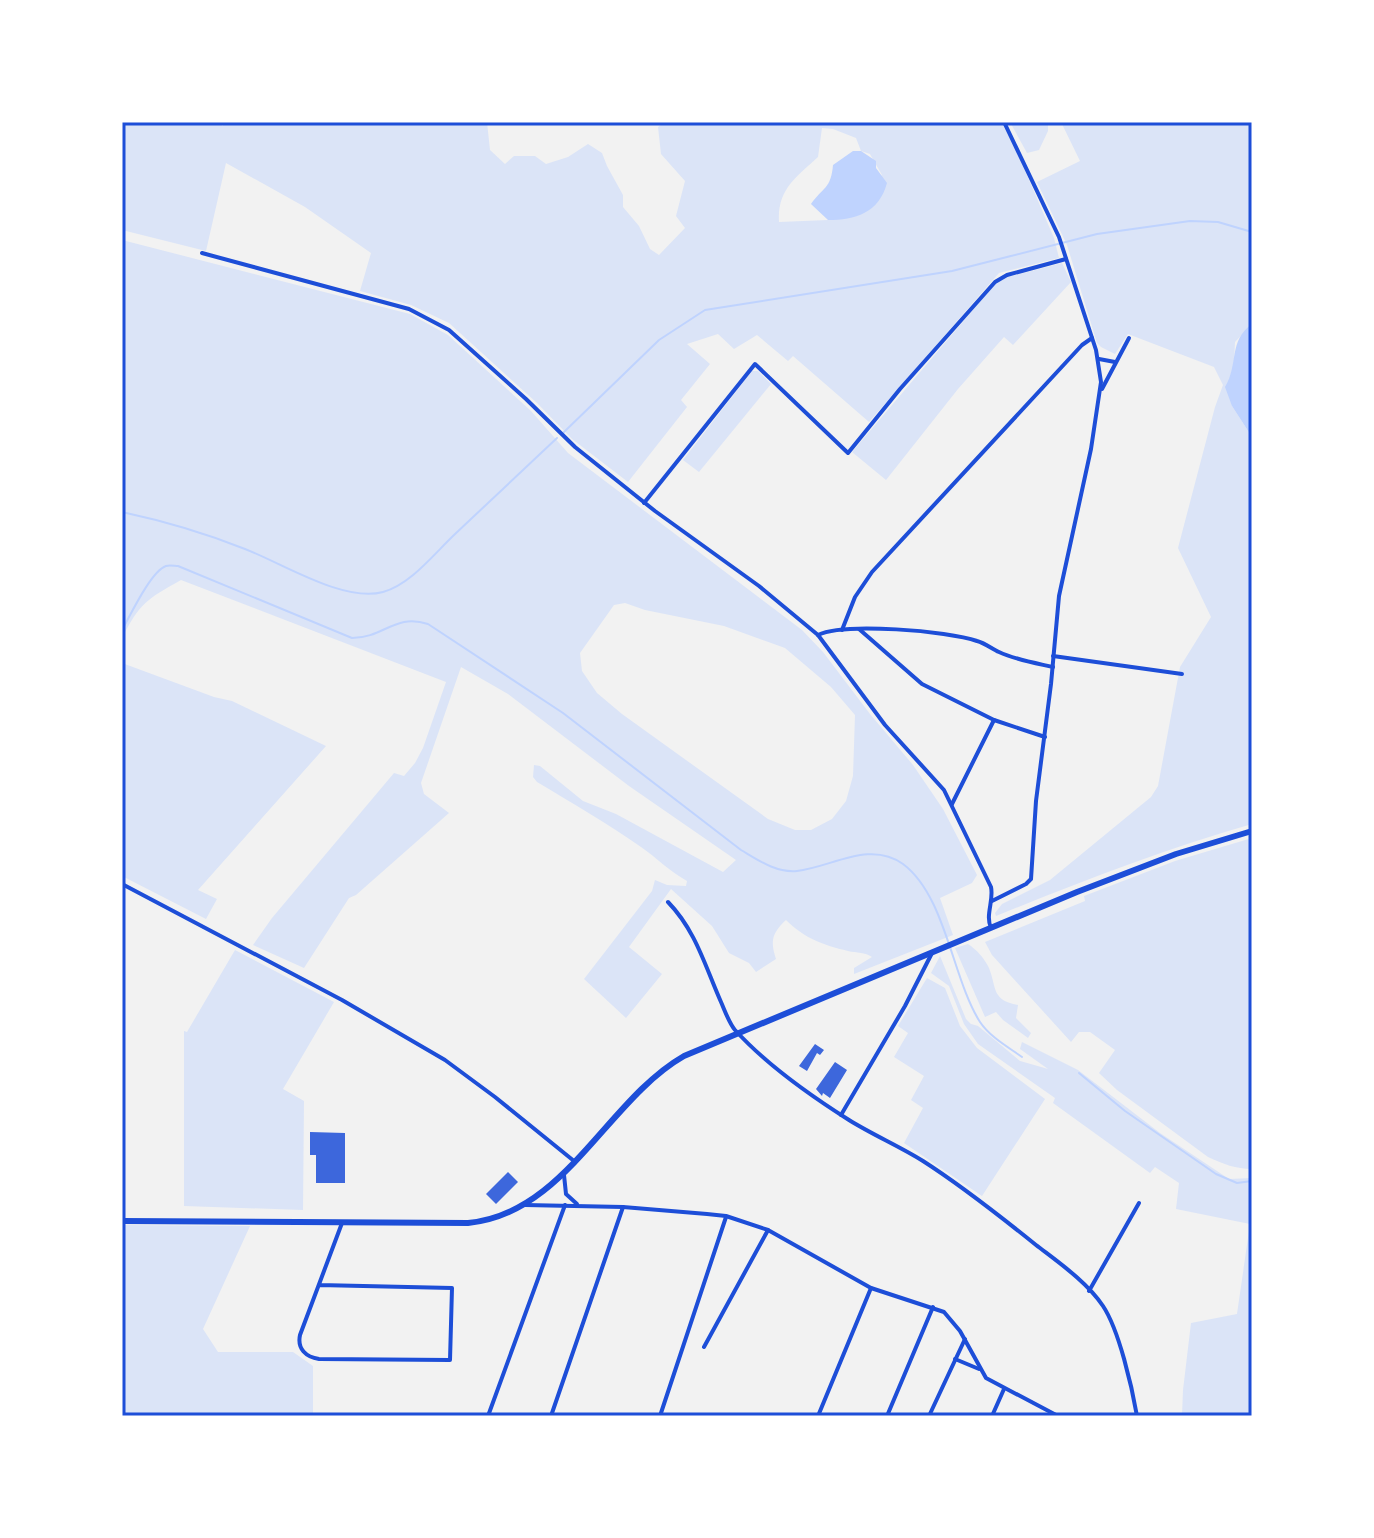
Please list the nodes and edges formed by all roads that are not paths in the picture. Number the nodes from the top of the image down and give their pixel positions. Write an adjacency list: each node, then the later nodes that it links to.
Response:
1 (1004, 122): 3 (street)
2 (202, 253): 9 (street)
3 (1066, 259): 4 (street); 9 (street)
4 (1092, 338): 6 (street); 11 (street)
5 (1129, 338): 7 (street)
6 (1098, 359): 7 (street); 8 (street)
7 (1115, 362): 8 (street)
8 (1099, 399): 13 (street)
9 (644, 503): 12 (street)
10 (859, 629): 11 (street); 14 (street); 16 (street)
11 (842, 630): 12 (street)
12 (818, 635): 18 (street)
13 (1053, 656): 14 (street); 15 (street)
14 (1053, 667): 17 (street)
15 (1182, 674)
16 (994, 720): 17 (street); 18 (street)
17 (1045, 737): 21 (street)
18 (952, 805): 21 (street)
19 (1252, 831): 23 (main road)
20 (122, 884): 27 (street)
21 (992, 901): 23 (street)
22 (668, 902): 25 (street)
23 (991, 928): 24 (main road)
24 (935, 951): 25 (main road); 26 (street)
25 (738, 1032): 26 (street); 27 (main road)
26 (841, 1115): 40 (street)
27 (574, 1161): 28 (main road)
28 (566, 1169): 30 (main road); 32 (street)
29 (1139, 1203): 40 (street)
30 (523, 1205): 31 (street); 36 (main road)
31 (565, 1205): 32 (street); 47 (street)
32 (580, 1206): 33 (street)
33 (623, 1207): 34 (street); 48 (street)
34 (726, 1216): 37 (street); 49 (street)
35 (122, 1221): 36 (main road)
36 (342, 1223): 38 (street)
37 (768, 1230): 39 (street); 43 (street)
38 (319, 1285): 38 (street)
39 (871, 1288): 41 (street); 50 (street)
40 (1089, 1291): 55 (street)
41 (933, 1307): 42 (street); 51 (street)
42 (965, 1339): 44 (street); 45 (street)
43 (704, 1347)
44 (955, 1359): 45 (street); 52 (street)
45 (980, 1370): 46 (street)
46 (1004, 1389): 53 (street); 54 (street)
47 (488, 1416)
48 (551, 1416)
49 (660, 1416)
50 (818, 1416)
51 (887, 1416)
52 (929, 1416)
53 (992, 1416)
54 (1058, 1416)
55 (1137, 1416)

